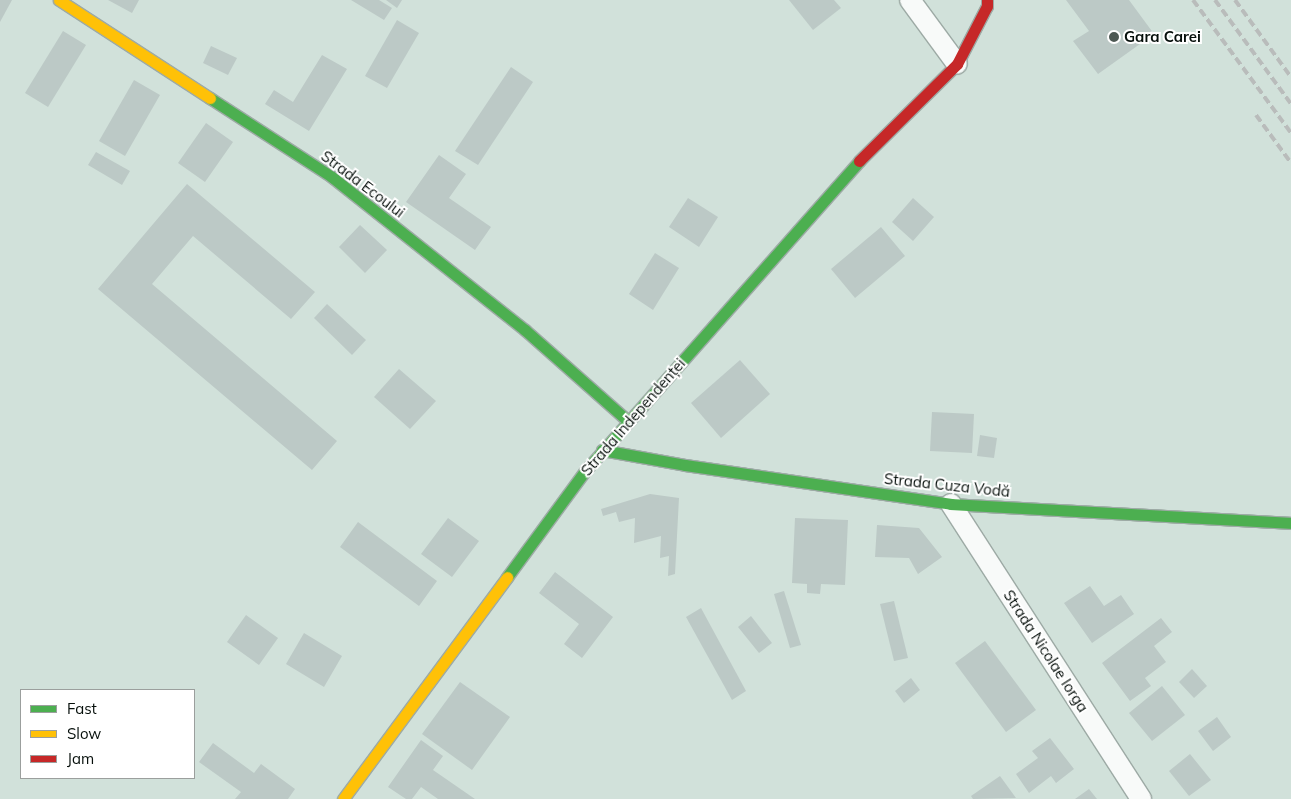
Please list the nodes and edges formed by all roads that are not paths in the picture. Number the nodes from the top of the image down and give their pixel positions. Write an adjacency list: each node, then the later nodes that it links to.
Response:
1 (59, 0): 5 (street, Strada Ecoului)
2 (910, 0): 4 (street)
3 (987, 0): 4 (street, Strada Independenței)
4 (957, 64): 5 (street, Strada Independenței)
5 (628, 420): 6 (street, Strada Independenței)
6 (602, 450): 7 (street, Strada Cuza Vodă); 9 (street, Strada Independenței)
7 (951, 504): 8 (street, Strada Cuza Vodă); 10 (street, Strada Nicolae Iorga)
8 (1291, 523)
9 (343, 799)
10 (1141, 799)

